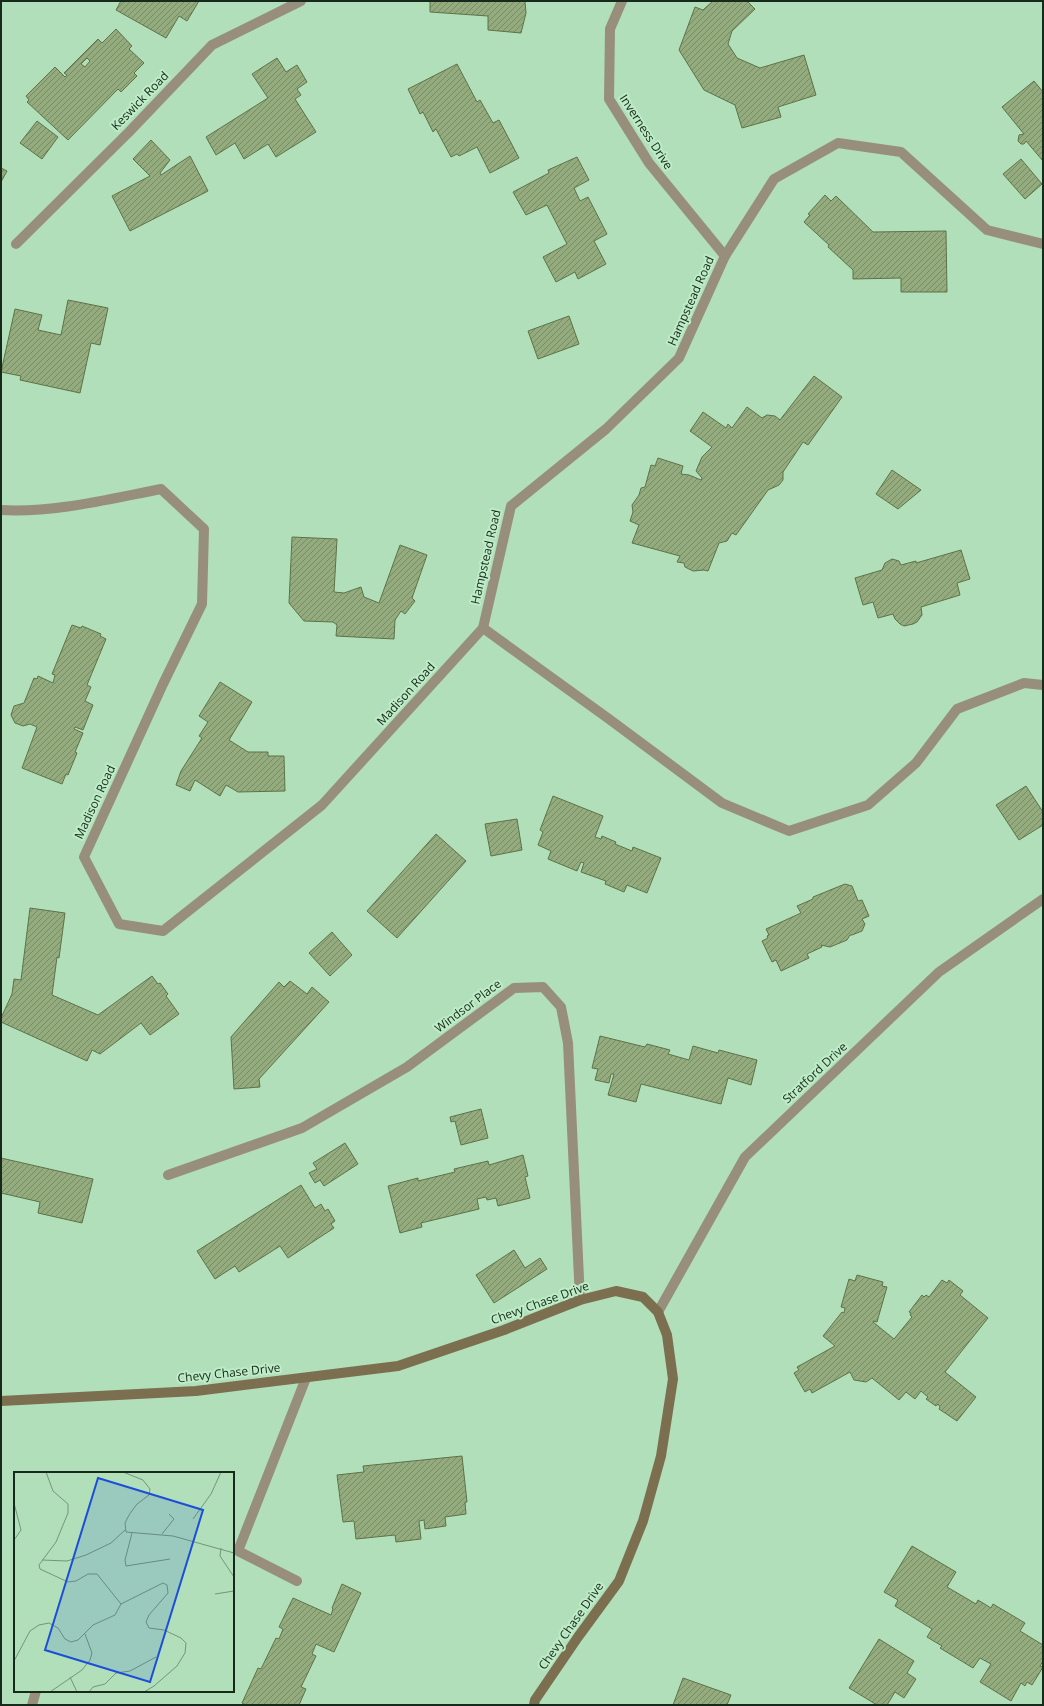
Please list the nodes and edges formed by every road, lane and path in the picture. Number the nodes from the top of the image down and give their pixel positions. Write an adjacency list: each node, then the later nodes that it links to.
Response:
1 (300, 1): 3 (street, Keswick Road)
2 (622, 1): 5 (street, Inverness Drive)
3 (16, 244)
4 (1043, 244): 5 (street, Hampstead Road)
5 (725, 256): 7 (street, Hampstead Road)
6 (1, 510): 7 (street, Madison Road)
7 (483, 628): 8 (street)
8 (1043, 685)
9 (1043, 899): 12 (street, Stratford Drive)
10 (168, 1175): 11 (street, Windsor Place)
11 (580, 1300): 12 (main road, Chevy Chase Drive); 13 (main road, Chevy Chase Drive)
12 (658, 1312): 18 (main road, Chevy Chase Drive)
13 (306, 1378): 14 (main road, Chevy Chase Drive); 15 (street)
14 (1, 1401)
15 (297, 1581)
16 (36, 1692): 17 (street)
17 (32, 1705)
18 (534, 1705)

